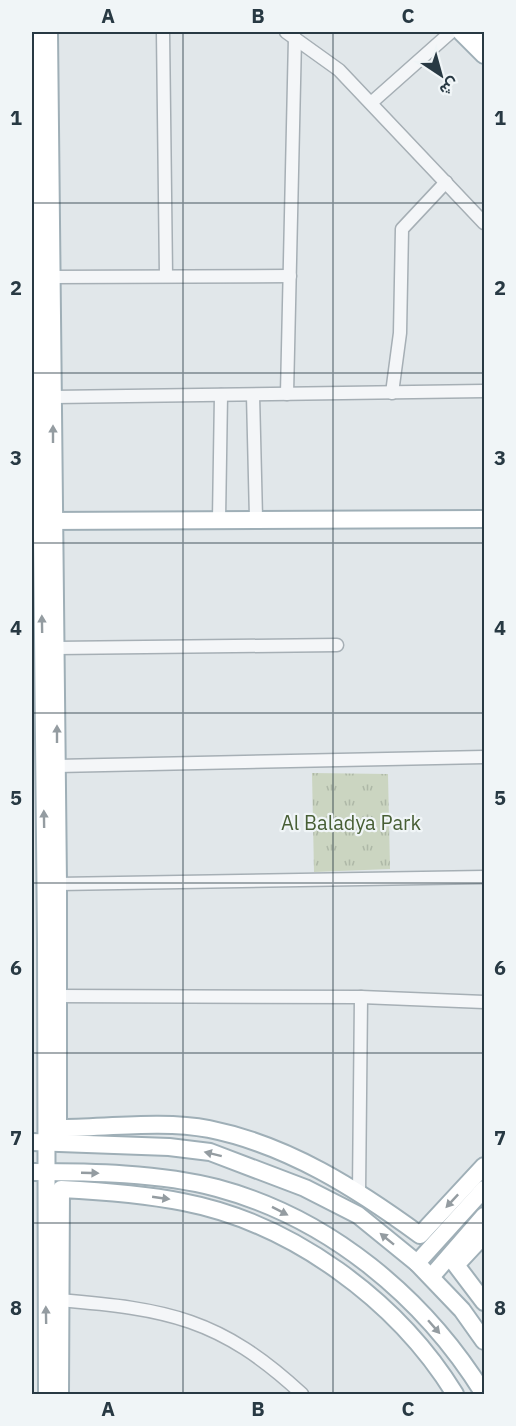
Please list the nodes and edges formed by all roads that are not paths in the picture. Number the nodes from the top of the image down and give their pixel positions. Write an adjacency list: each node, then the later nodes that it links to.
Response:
1 (37, 32): 25 (main road)
2 (49, 32): 15 (main road)
3 (163, 32): 13 (street)
4 (451, 32): 10 (street)
5 (461, 32): 9 (main road)
6 (480, 32): 8 (main road)
7 (290, 35): 10 (street); 14 (street)
8 (484, 36)
9 (484, 55)
10 (371, 104): 11 (street)
11 (446, 182): 12 (street); 17 (street)
12 (484, 223)
13 (166, 276): 14 (street); 15 (street)
14 (290, 276): 18 (street)
15 (51, 277): 21 (main road)
16 (484, 391): 17 (street)
17 (392, 393): 18 (street)
18 (287, 394): 20 (street)
19 (221, 395): 20 (street); 21 (street); 23 (street)
20 (253, 395): 22 (street)
21 (54, 397): 25 (main road, one-way to 21)
22 (256, 518): 23 (main road); 24 (main road)
23 (219, 519): 25 (main road)
24 (484, 519)
25 (42, 521): 27 (main road); 35 (main road, one-way to 25)
26 (337, 645): 27 (street)
27 (56, 648): 29 (main road, one-way to 27)
28 (484, 757): 29 (street)
29 (57, 766): 31 (main road)
30 (484, 877): 31 (street)
31 (58, 884): 32 (main road)
32 (57, 996): 33 (street); 39 (main road)
33 (361, 997): 34 (street); 39 (street)
34 (484, 1002)
35 (39, 1142): 37 (main road); 42 (main road, one-way to 35)
36 (484, 1166): 39 (main road, one-way to 39)
37 (39, 1172): 47 (main road, one-way to 37); 51 (main road, one-way to 51)
38 (484, 1189): 42 (main road)
39 (359, 1192)
40 (484, 1216): 43 (main road)
41 (484, 1235): 45 (main road)
42 (417, 1263): 43 (main road)
43 (430, 1277): 46 (main road)
44 (59, 1300): 48 (main road); 49 (street); 50 (main road, one-way to 50)
45 (484, 1302)
46 (484, 1341)
47 (47, 1395)
48 (60, 1395)
49 (302, 1395)
50 (455, 1395)
51 (484, 1395)

